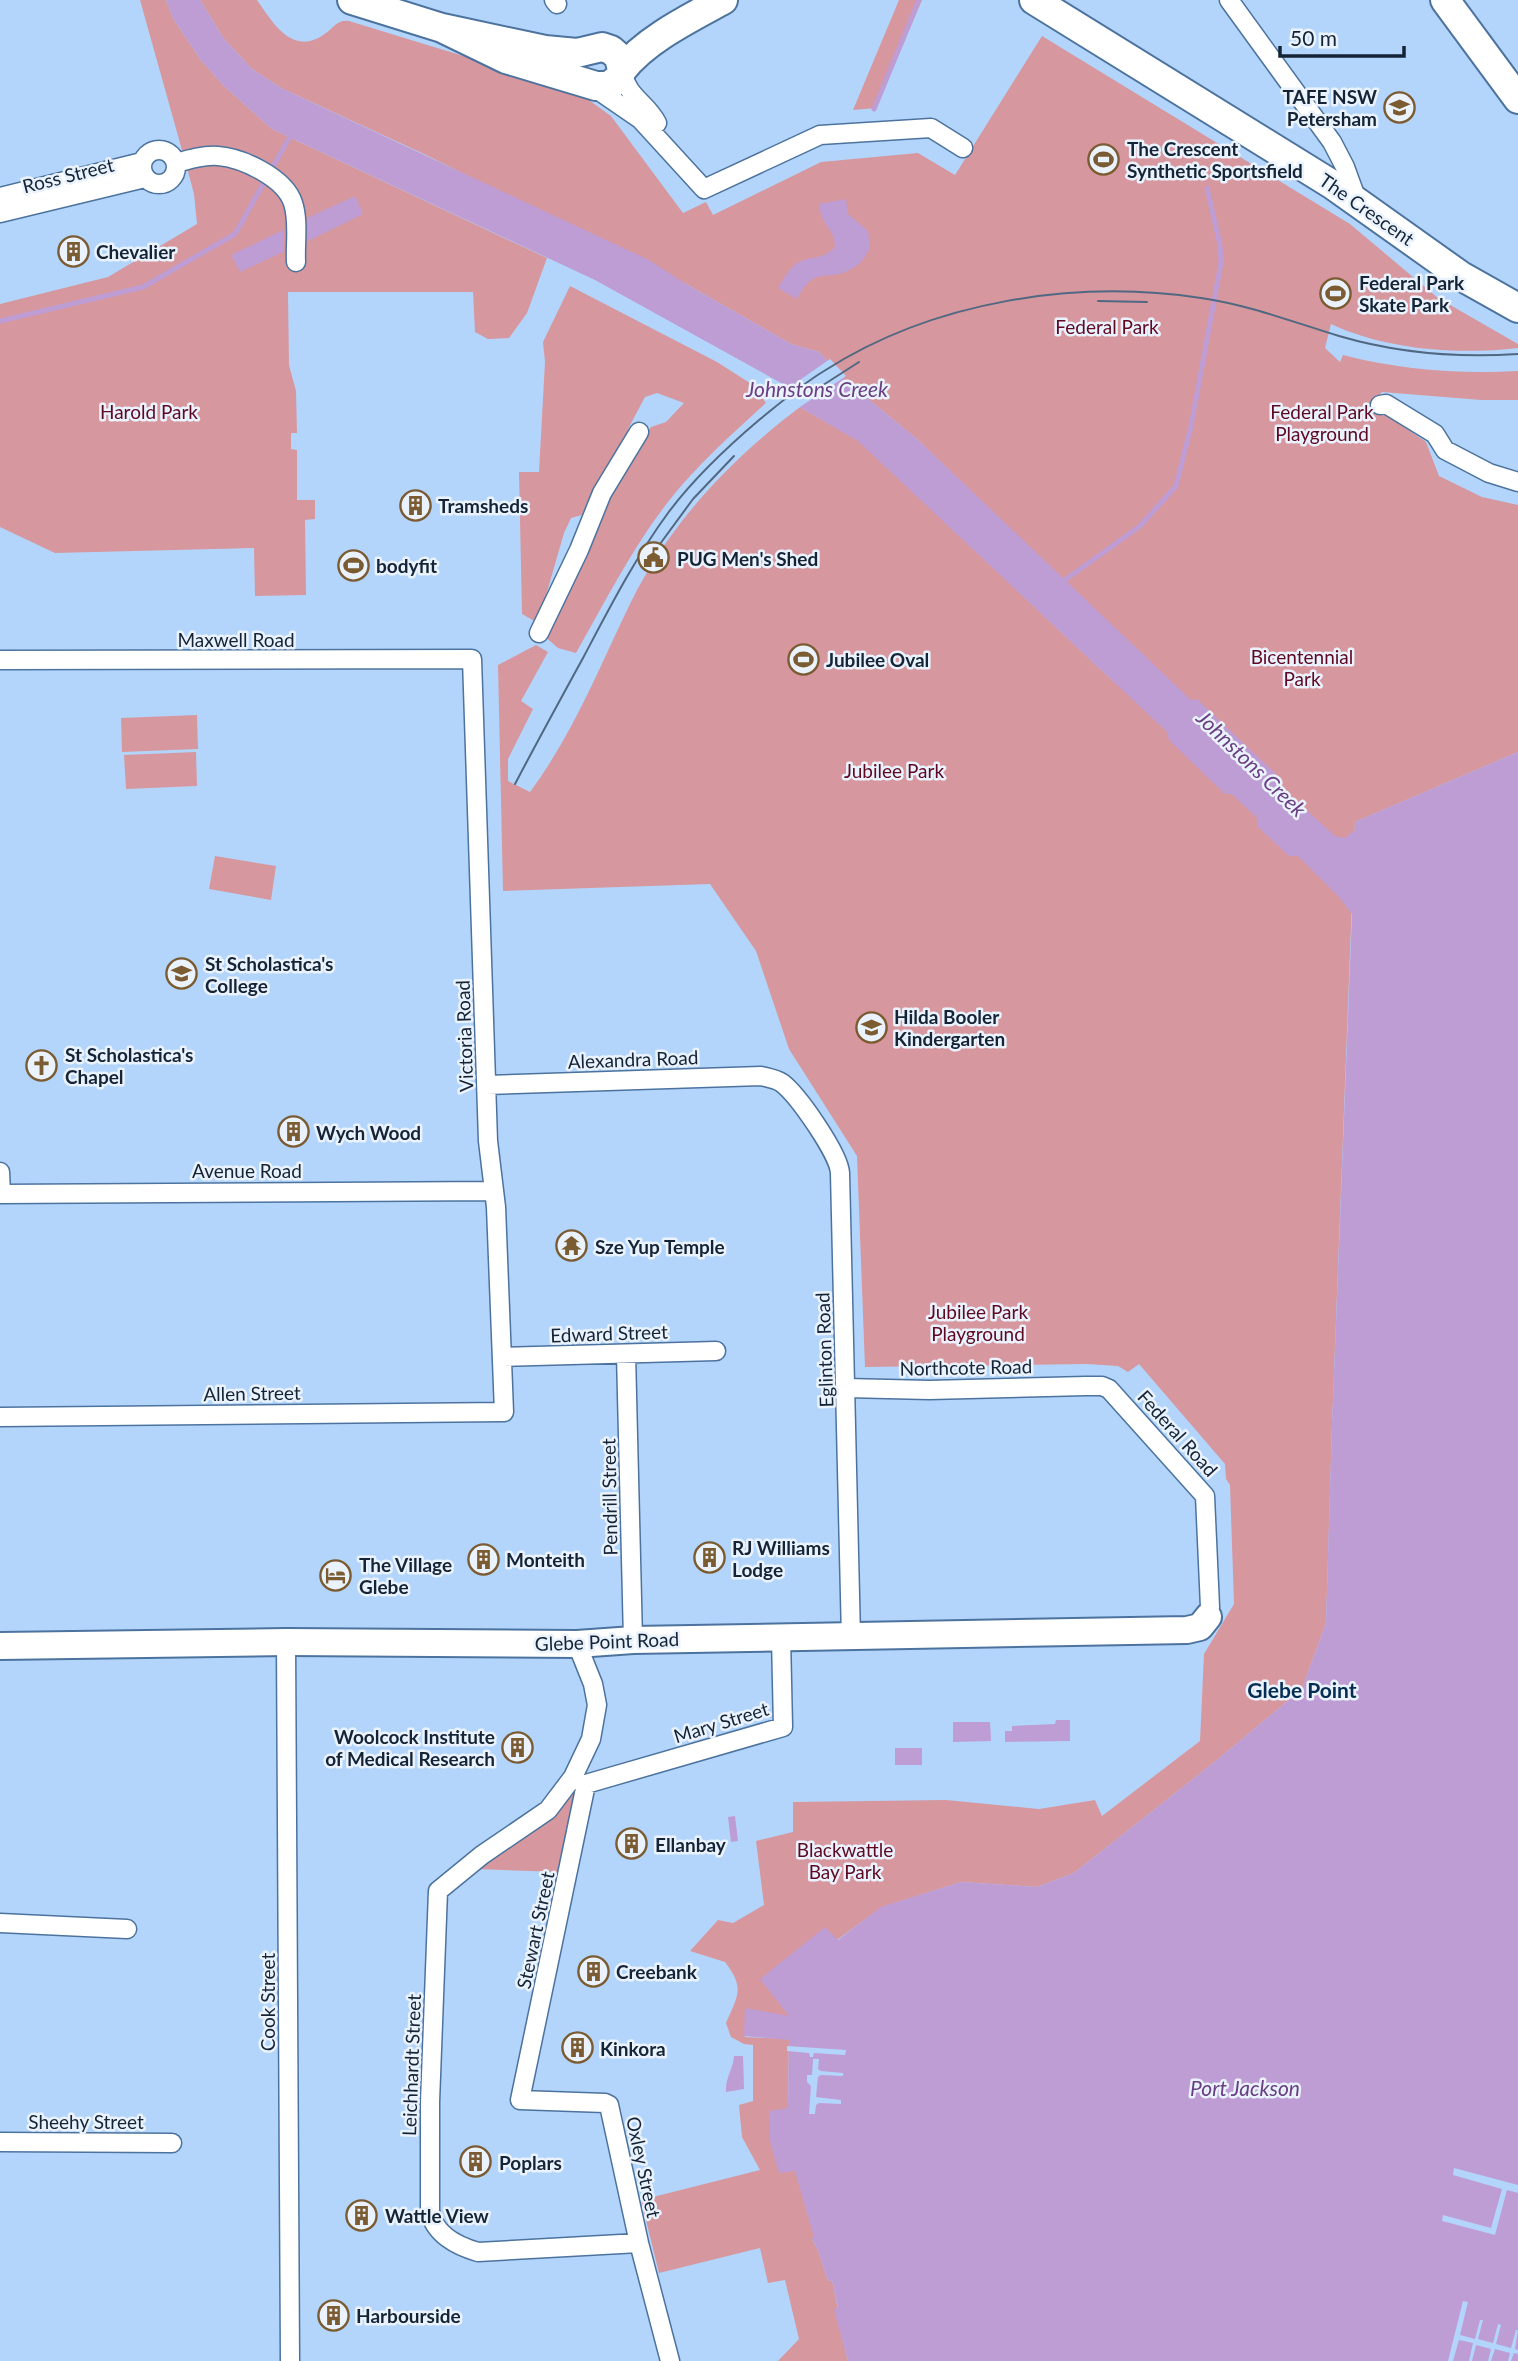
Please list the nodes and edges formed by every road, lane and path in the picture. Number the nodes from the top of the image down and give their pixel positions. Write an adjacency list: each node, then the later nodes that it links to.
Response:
1 (352, 0): 7 (main road)
2 (723, 0): 6 (main road)
3 (1034, 0): 17 (main road, The Crescent)
4 (1229, 0): 17 (street)
5 (1445, 0): 11 (main road)
6 (687, 20): 8 (main road); 9 (main road)
7 (442, 28): 8 (main road); 10 (main road)
8 (593, 48): 9 (main road); 10 (main road)
9 (622, 71): 10 (main road); 13 (street)
10 (589, 83): 13 (street)
11 (1514, 87)
12 (963, 148): 13 (street)
13 (668, 149)
14 (176, 163): 15 (street, Ross Street); 15 (street, Ross Street); 19 (street)
15 (144, 170): 16 (street, Ross Street); 18 (street, Ross Street)
16 (0, 197)
17 (1357, 200): 20 (main road, The Crescent)
18 (0, 213)
19 (296, 262)
20 (1517, 307)
21 (1380, 405): 23 (street)
22 (639, 432): 24 (street)
23 (1518, 482)
24 (539, 633)
25 (472, 659): 26 (street, Maxwell Road); 28 (street, Victoria Road)
26 (0, 660)
27 (780, 1081): 28 (street, Alexandra Road); 36 (street, Eglinton Road)
28 (487, 1085): 30 (street, Victoria Road)
29 (0, 1172): 31 (street)
30 (493, 1191): 31 (street, Avenue Road); 34 (street, Victoria Road)
31 (0, 1194)
32 (716, 1351): 33 (street, Edward Street)
33 (626, 1353): 34 (street, Edward Street); 42 (street, Pendrill Street)
34 (503, 1357): 37 (street, Victoria Road)
35 (1086, 1386): 36 (street, Northcote Road); 39 (street, Federal Road)
36 (846, 1388): 41 (street, Eglinton Road)
37 (504, 1412): 38 (street, Allen Street)
38 (0, 1417)
39 (1208, 1617): 41 (street, Glebe Point Road)
40 (781, 1637): 41 (street, Glebe Point Road); 42 (street, Glebe Point Road); 46 (street, Mary Street)
41 (851, 1638)
42 (633, 1640): 44 (street, Glebe Point Road)
43 (286, 1642): 44 (street, Glebe Point Road); 45 (street, Glebe Point Road); 53 (street, Cook Street)
44 (577, 1644): 46 (street, Leichhardt Street)
45 (0, 1646)
46 (579, 1780): 49 (street, Stewart Street); 52 (street, Leichhardt Street)
47 (0, 1923): 48 (street)
48 (127, 1929)
49 (520, 2100): 52 (street, Oxley Street)
50 (0, 2142): 51 (street, Sheehy Street)
51 (172, 2143)
52 (639, 2243): 54 (street)
53 (290, 2361)
54 (670, 2361)

